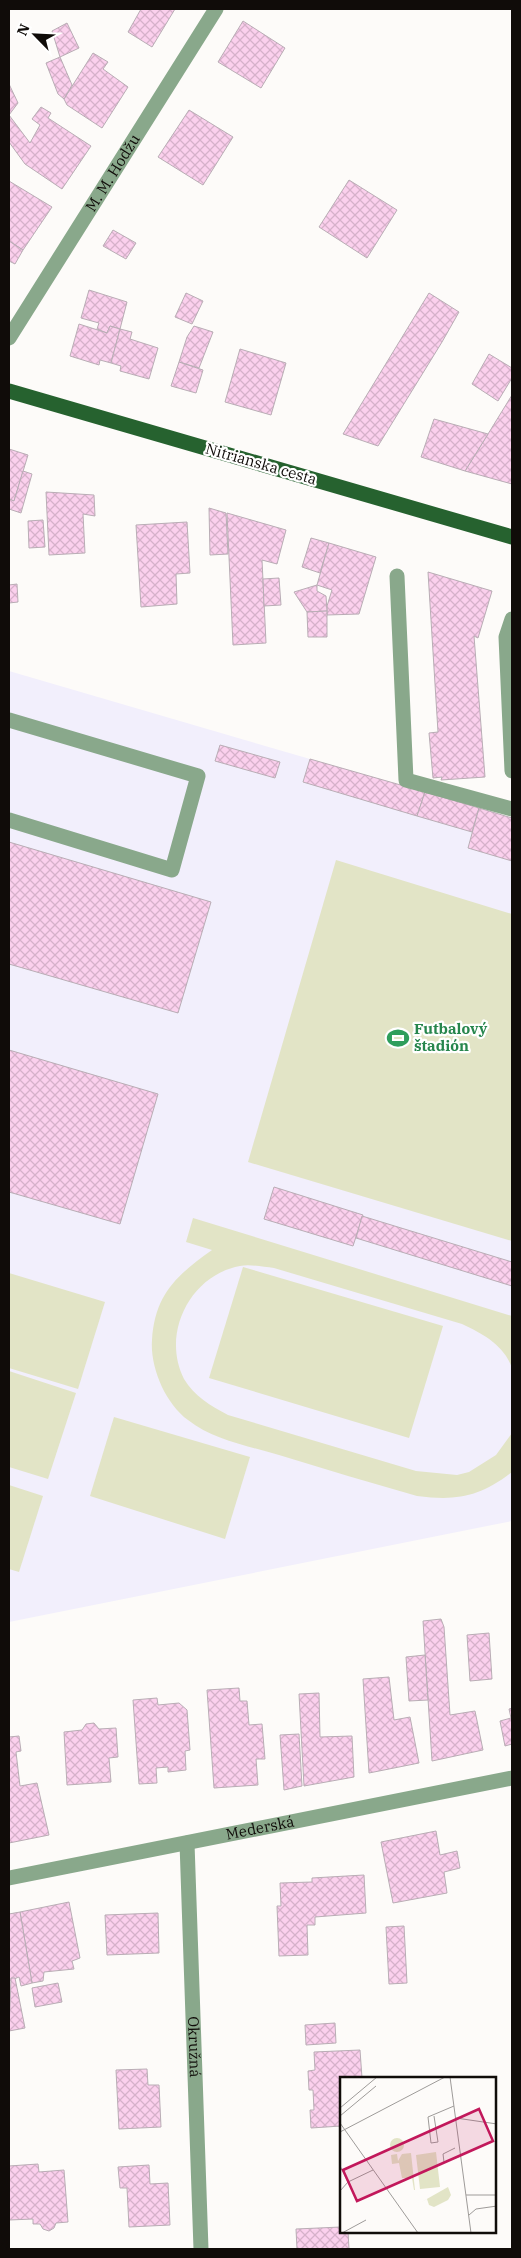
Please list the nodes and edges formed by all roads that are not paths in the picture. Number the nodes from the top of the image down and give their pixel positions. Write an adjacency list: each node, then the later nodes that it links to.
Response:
1 (216, 9): 2 (street, M. M. Hodžu)
2 (9, 338)
3 (9, 391): 4 (main road, Nitrianska cesta)
4 (512, 537)
5 (397, 576): 9 (street)
6 (512, 619): 8 (street)
7 (9, 720): 10 (street)
8 (512, 770)
9 (512, 809)
10 (9, 820)
11 (512, 1778): 12 (street, Mederská)
12 (187, 1843): 13 (street, Mederská); 14 (street, Okružná)
13 (9, 1878)
14 (200, 2249)

